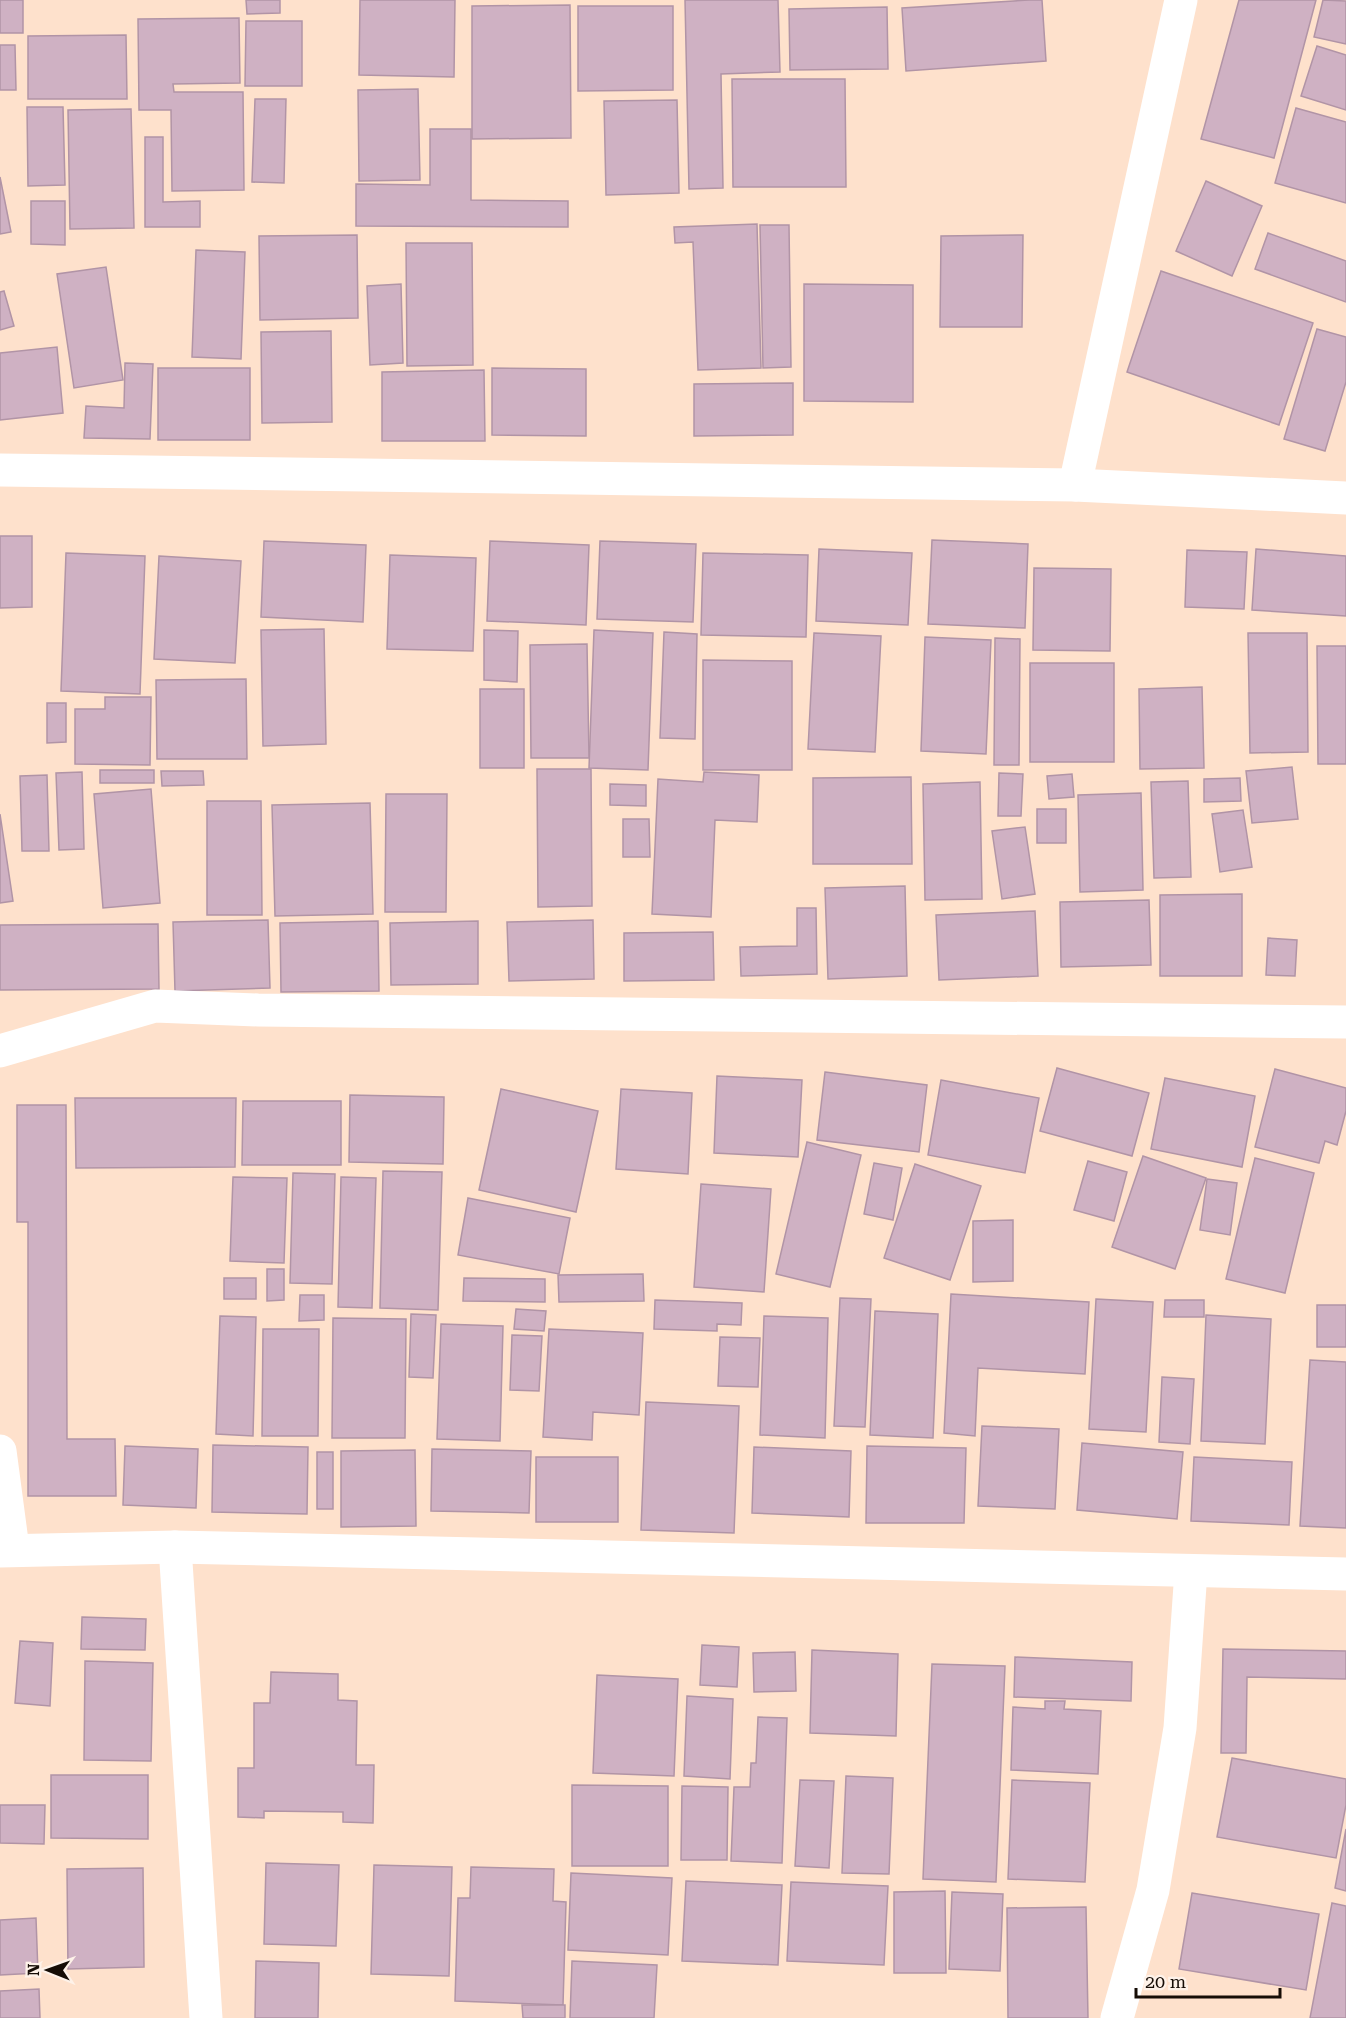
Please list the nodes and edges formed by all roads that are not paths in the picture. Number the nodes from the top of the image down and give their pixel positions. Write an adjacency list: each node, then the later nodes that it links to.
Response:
1 (1181, 0): 3 (street)
2 (0, 470): 3 (street)
3 (1075, 485): 4 (street)
4 (1346, 498)
5 (1346, 1022): 6 (street)
6 (0, 1051)
7 (0, 1451): 9 (street)
8 (175, 1547): 9 (street); 10 (street); 12 (street)
9 (7, 1550)
10 (1191, 1571): 11 (street); 13 (street)
11 (1346, 1575)
12 (206, 2018)
13 (1117, 2018)

